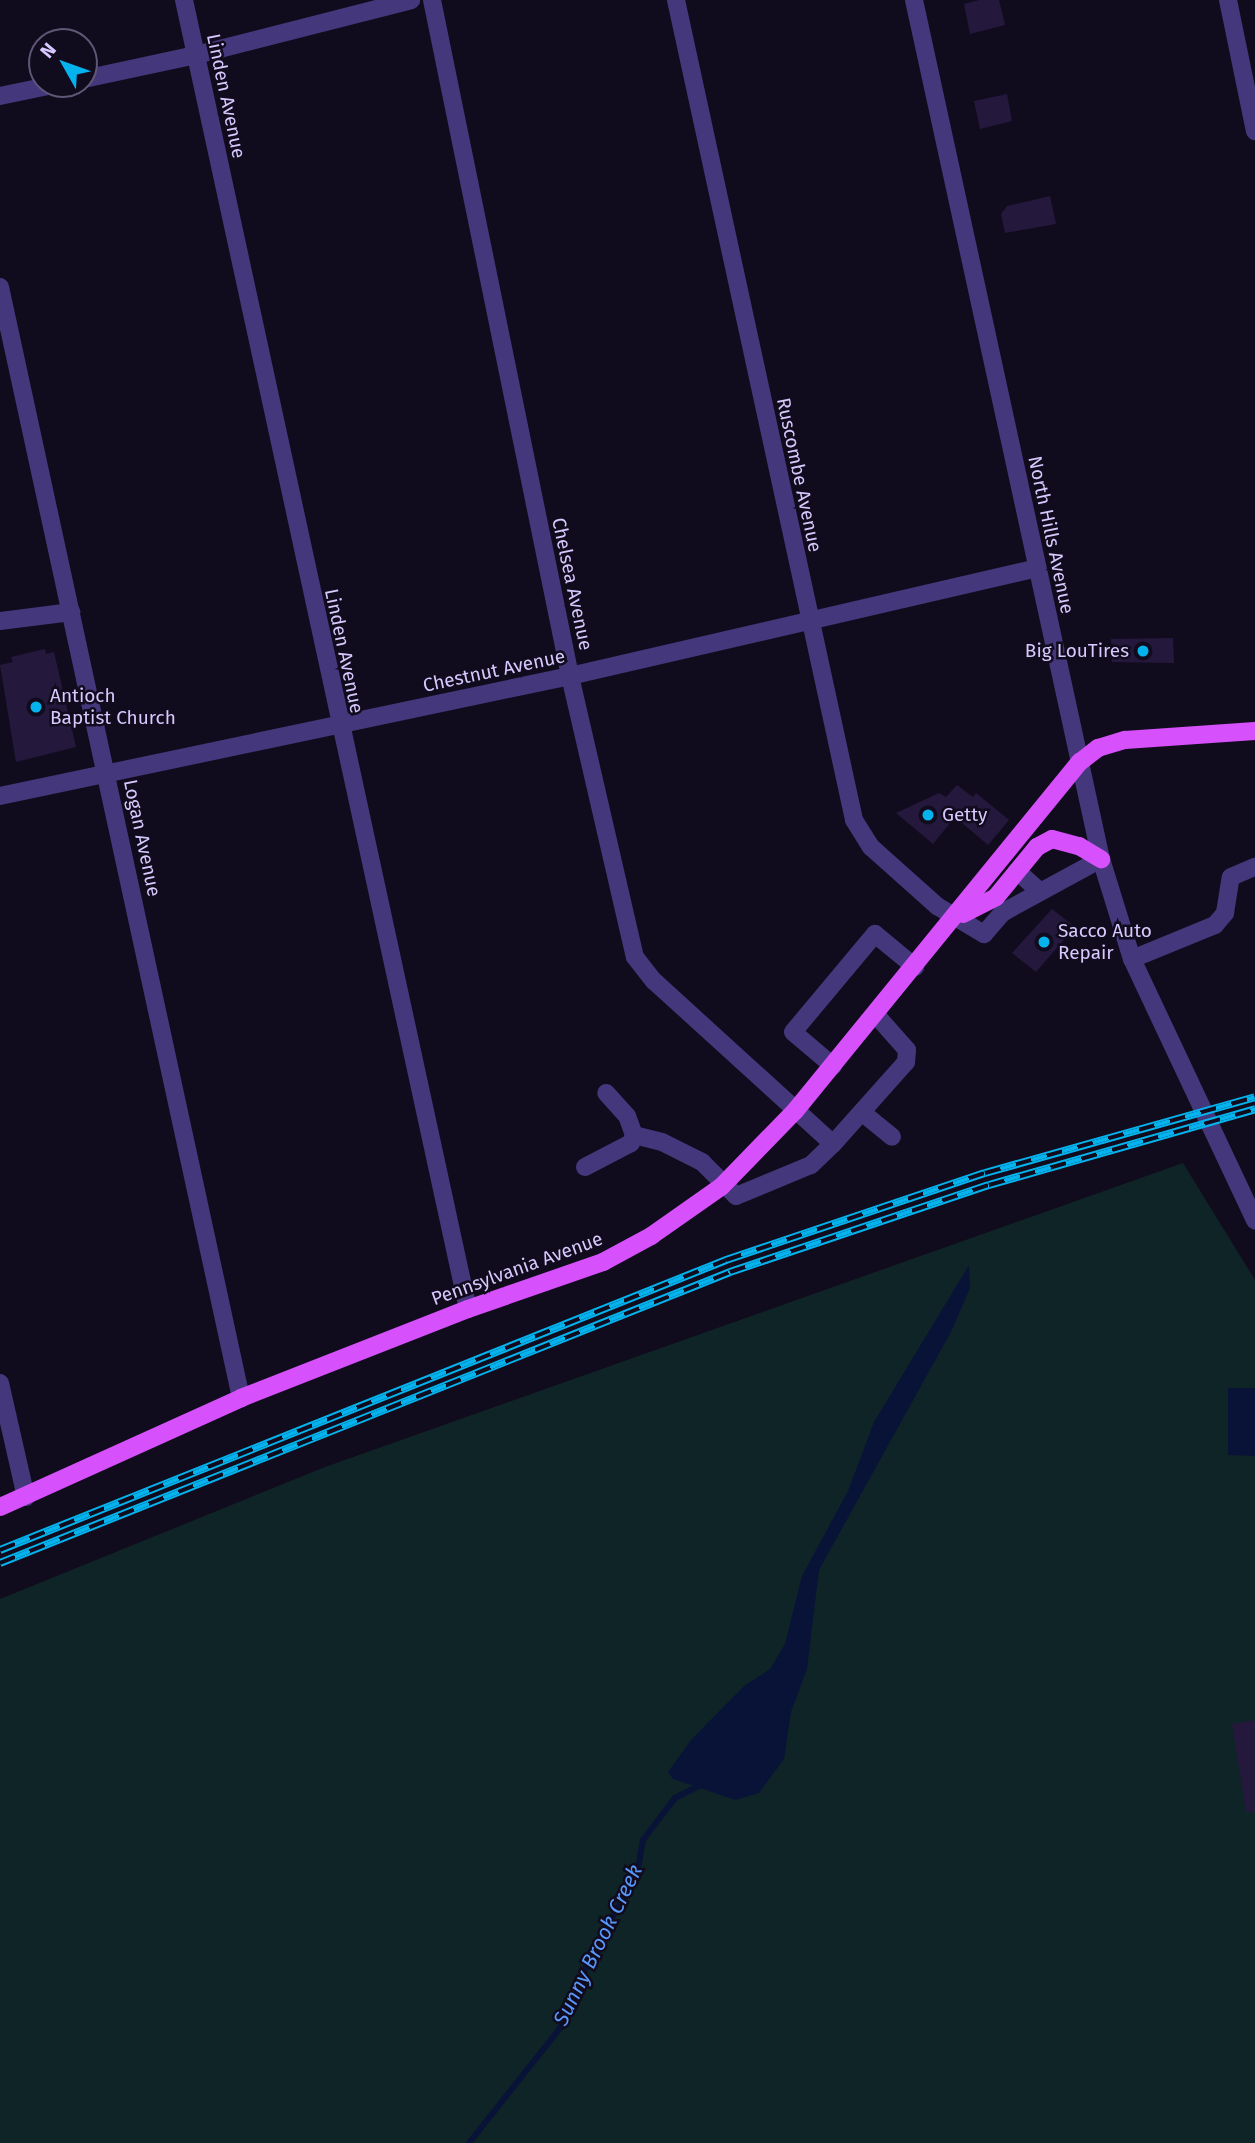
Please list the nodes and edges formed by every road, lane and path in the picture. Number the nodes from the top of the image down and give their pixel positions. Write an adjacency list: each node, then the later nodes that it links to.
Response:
1 (184, 0): 7 (street, Linden Avenue)
2 (411, 0): 7 (street)
3 (432, 0): 17 (street, Chelsea Avenue)
4 (676, 0): 15 (street, Ruscombe Avenue)
5 (914, 0): 13 (street, North Hills Avenue)
6 (1228, 0): 11 (street)
7 (196, 55): 8 (street); 18 (street, Linden Avenue)
8 (98, 76)
9 (28, 90): 10 (street)
10 (0, 96)
11 (1255, 131)
12 (0, 287): 14 (street, Logan Avenue)
13 (1036, 568): 15 (street, Chestnut Avenue); 20 (street, North Hills Avenue)
14 (71, 612): 16 (street); 21 (street, Logan Avenue)
15 (808, 619): 17 (street, Chestnut Avenue); 27 (street, Ruscombe Avenue)
16 (0, 621)
17 (570, 676): 18 (street, Chestnut Avenue); 33 (street, Chelsea Avenue)
18 (339, 726): 21 (street, Chestnut Avenue); 41 (street, Linden Avenue)
19 (1255, 731): 20 (main road)
20 (1080, 762): 23 (street, North Hills Avenue); 27 (main road, Pennsylvania Avenue)
21 (106, 774): 22 (street, Chestnut Avenue); 43 (street, Logan Avenue)
22 (0, 796)
23 (1101, 859): 25 (main road); 26 (street); 28 (street, North Hills Avenue)
24 (1255, 867): 28 (street)
25 (1017, 871): 26 (street); 27 (main road)
26 (1040, 892): 27 (street, Ruscombe Avenue)
27 (954, 919): 29 (main road, Pennsylvania Avenue)
28 (1132, 959): 40 (street, North Hills Avenue)
29 (915, 967): 30 (main road, Pennsylvania Avenue); 31 (street)
30 (876, 1015): 31 (main road, Pennsylvania Avenue); 34 (street)
31 (834, 1066): 33 (main road, Pennsylvania Avenue)
32 (606, 1093): 35 (street)
33 (795, 1111): 37 (street, Chelsea Avenue); 39 (main road, Pennsylvania Avenue)
34 (864, 1114): 36 (street); 37 (street)
35 (634, 1135): 38 (street); 39 (street)
36 (892, 1137)
37 (833, 1144): 39 (street)
38 (585, 1167)
39 (724, 1184): 41 (main road, Pennsylvania Avenue)
40 (1255, 1220)
41 (468, 1309): 43 (main road, Pennsylvania Avenue)
42 (0, 1383): 44 (street)
43 (241, 1398): 44 (main road, Pennsylvania Avenue)
44 (26, 1497): 45 (main road, Pennsylvania Avenue)
45 (0, 1507)

